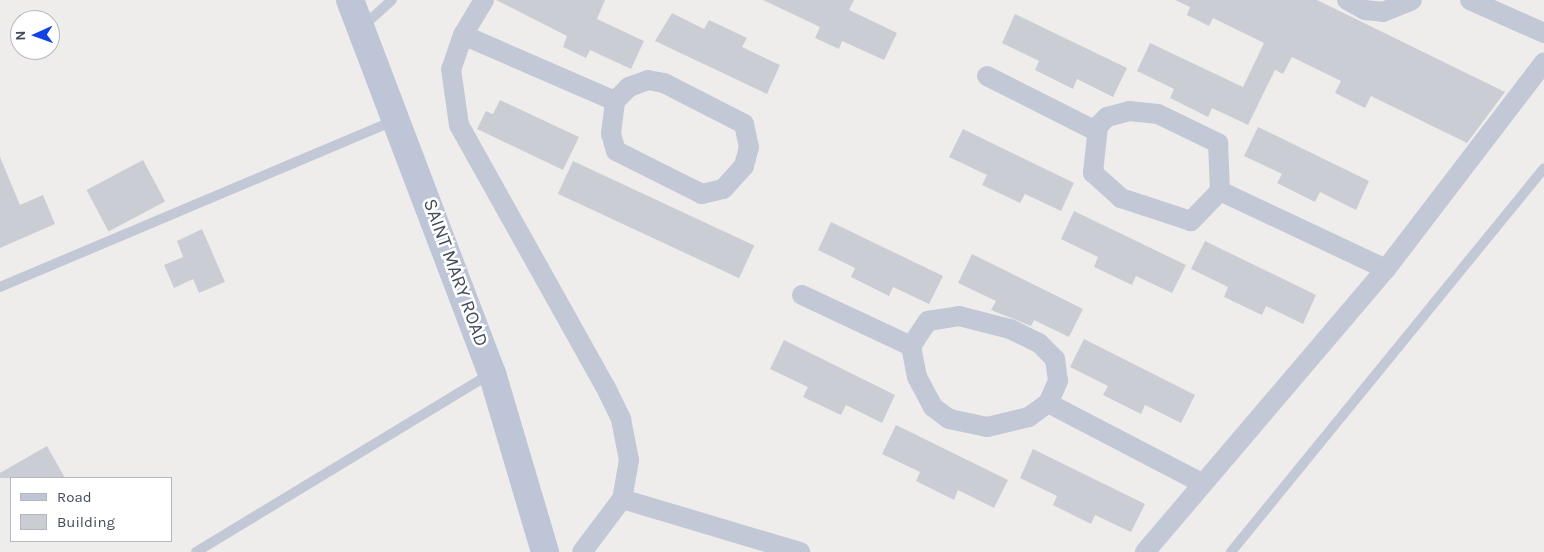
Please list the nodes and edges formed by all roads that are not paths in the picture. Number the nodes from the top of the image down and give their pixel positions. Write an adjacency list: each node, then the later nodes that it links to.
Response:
1 (350, 0): 7 (street, SAINT MARY ROAD)
2 (392, 0): 7 (lane)
3 (484, 0): 9 (street)
4 (1347, 0): 5 (street)
5 (1412, 0)
6 (1470, 0): 8 (street)
7 (362, 28): 13 (street, SAINT MARY ROAD)
8 (1544, 33)
9 (463, 35): 12 (street); 24 (street)
10 (1544, 62): 17 (street)
11 (987, 76): 14 (street)
12 (616, 101): 12 (street)
13 (398, 119): 18 (lane); 21 (street, SAINT MARY ROAD)
14 (1096, 131): 16 (street); 16 (street)
15 (1544, 168): 30 (lane)
16 (1220, 191): 17 (street)
17 (1386, 268): 23 (street)
18 (0, 287)
19 (802, 295): 20 (street)
20 (912, 346): 22 (street); 22 (street)
21 (492, 373): 25 (lane); 26 (street, SAINT MARY ROAD)
22 (1048, 403): 23 (street)
23 (1202, 482): 29 (street)
24 (622, 499): 27 (street); 28 (street)
25 (196, 552)
26 (545, 552)
27 (582, 552)
28 (800, 552)
29 (1145, 552)
30 (1231, 552)

